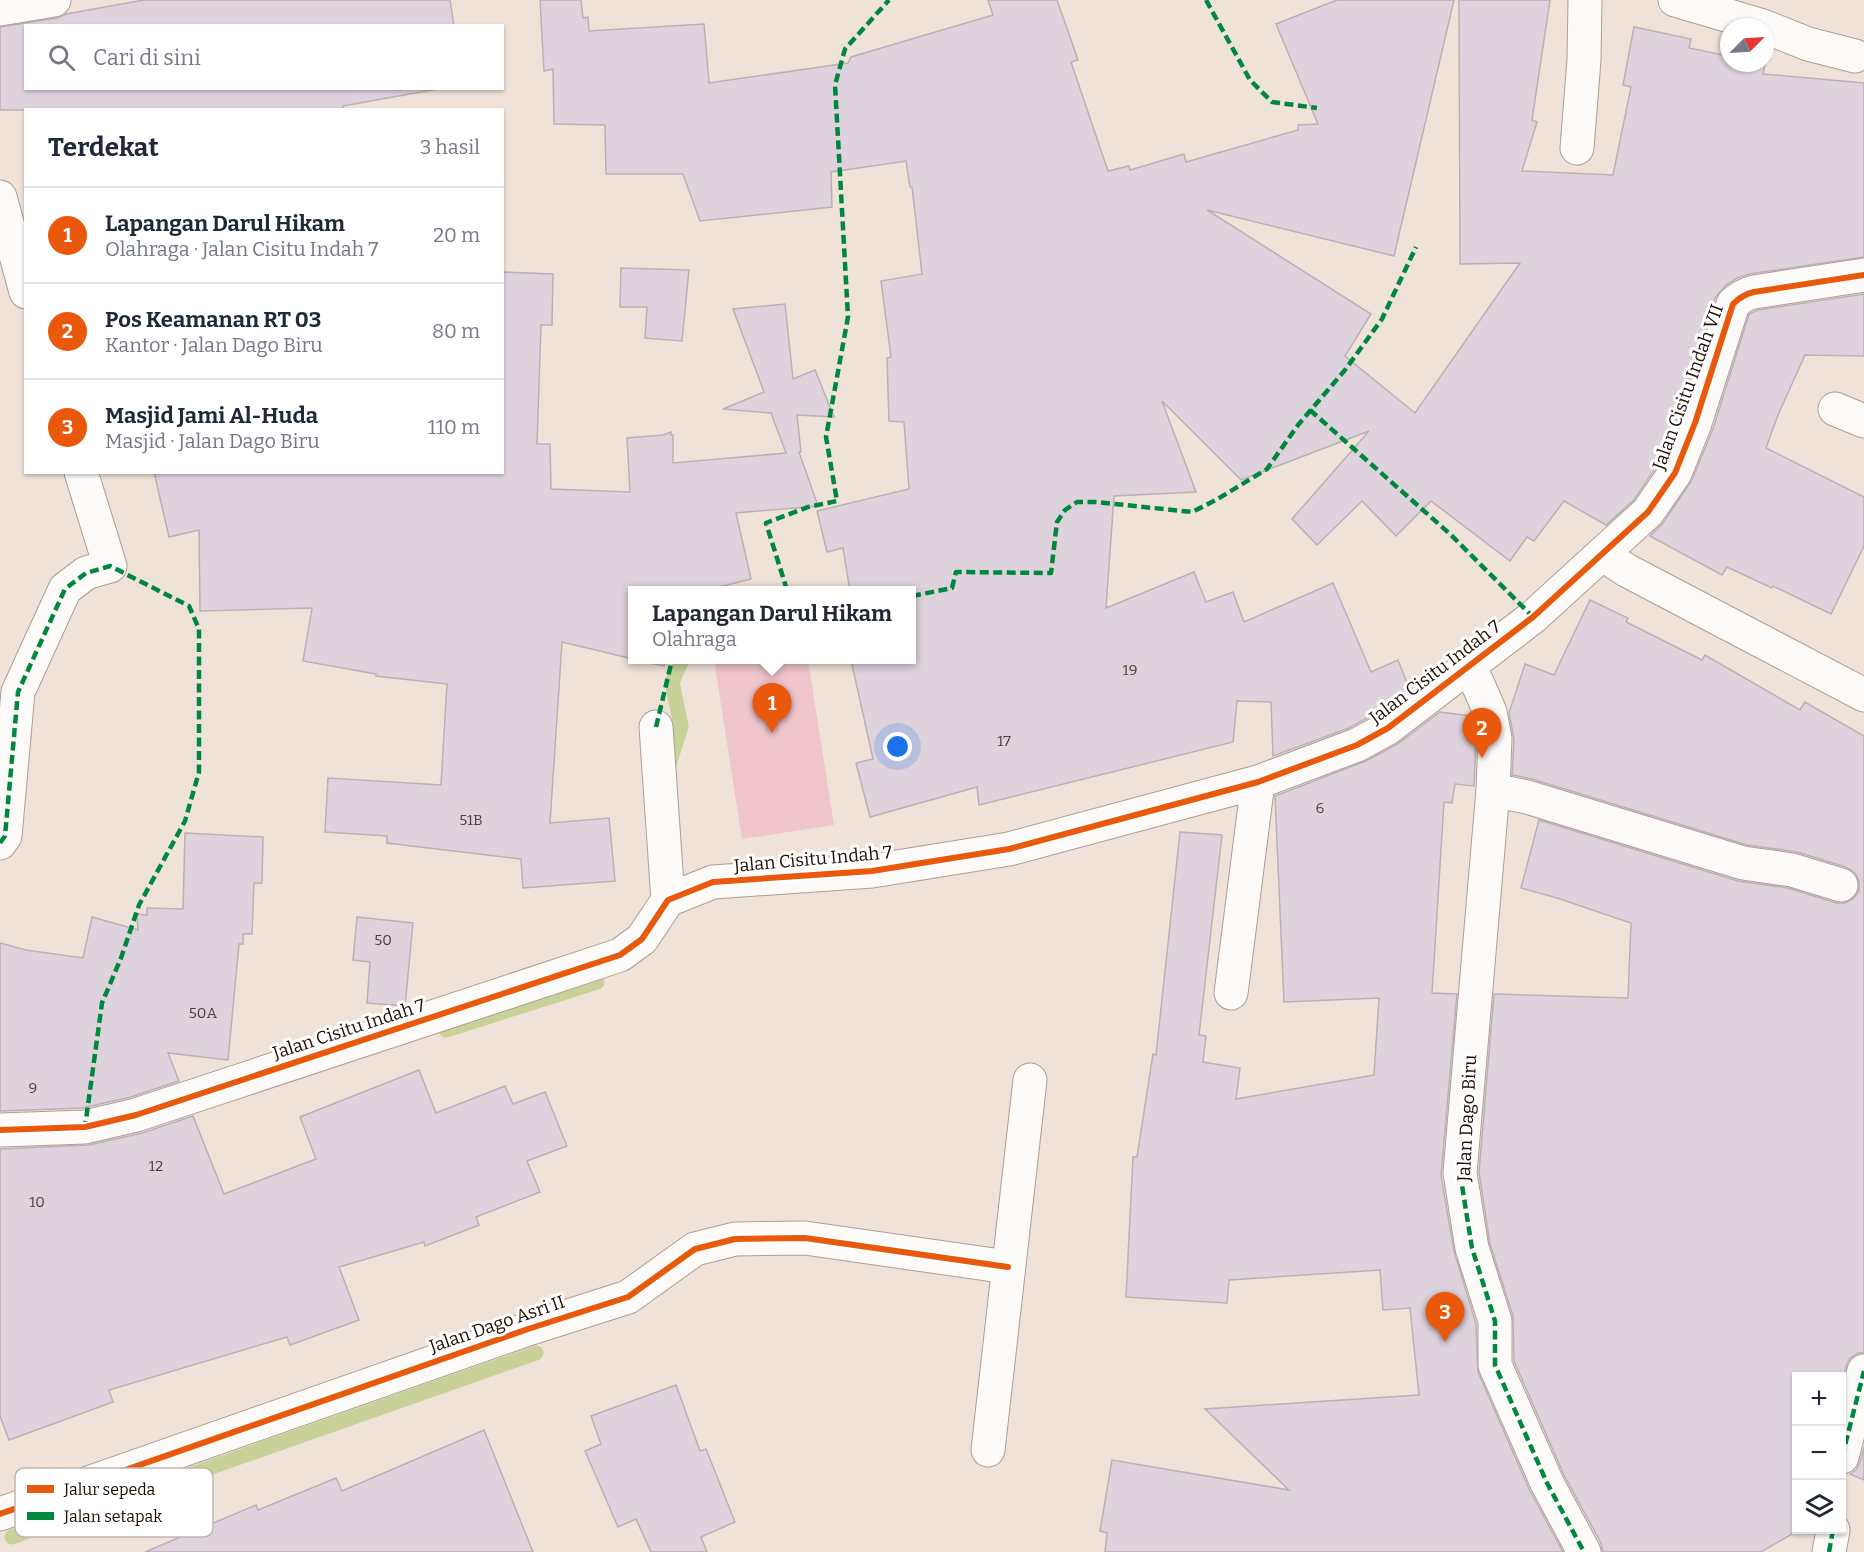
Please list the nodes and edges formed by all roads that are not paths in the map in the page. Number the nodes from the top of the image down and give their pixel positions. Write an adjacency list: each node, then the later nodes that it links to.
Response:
1 (54, 0): 4 (street)
2 (1585, 0): 6 (street)
3 (1675, 0): 5 (street)
4 (0, 9)
5 (1855, 56)
6 (1577, 148)
7 (0, 197): 9 (street)
8 (1864, 275): 11 (street, Jalan Cisitu Indah VII)
9 (24, 284)
10 (82, 474): 17 (street)
11 (1602, 554): 12 (street, Jalan Cisitu Indah 7); 13 (street)
12 (1470, 666): 15 (street, Jalan Cisitu Indah 7); 16 (street, Jalan Dago Biru)
13 (1864, 695)
14 (656, 727): 19 (street)
15 (1258, 782): 19 (street, Jalan Cisitu Indah 7); 20 (street)
16 (1493, 790): 18 (street); 31 (street, Jalan Dago Biru)
17 (0, 843)
18 (1841, 885)
19 (668, 900): 22 (street, Jalan Cisitu Indah 7)
20 (1231, 993)
21 (1030, 1080): 23 (street)
22 (0, 1130)
23 (1008, 1267): 26 (street); 27 (street, Jalan Dago Asri II)
24 (1864, 1371): 25 (street)
25 (1846, 1441)
26 (988, 1450)
27 (131, 1468)
28 (15, 1509): 29 (street, Jalan Dago Asri II)
29 (0, 1514)
30 (1832, 1534): 32 (street)
31 (1584, 1552)
32 (1829, 1552)

